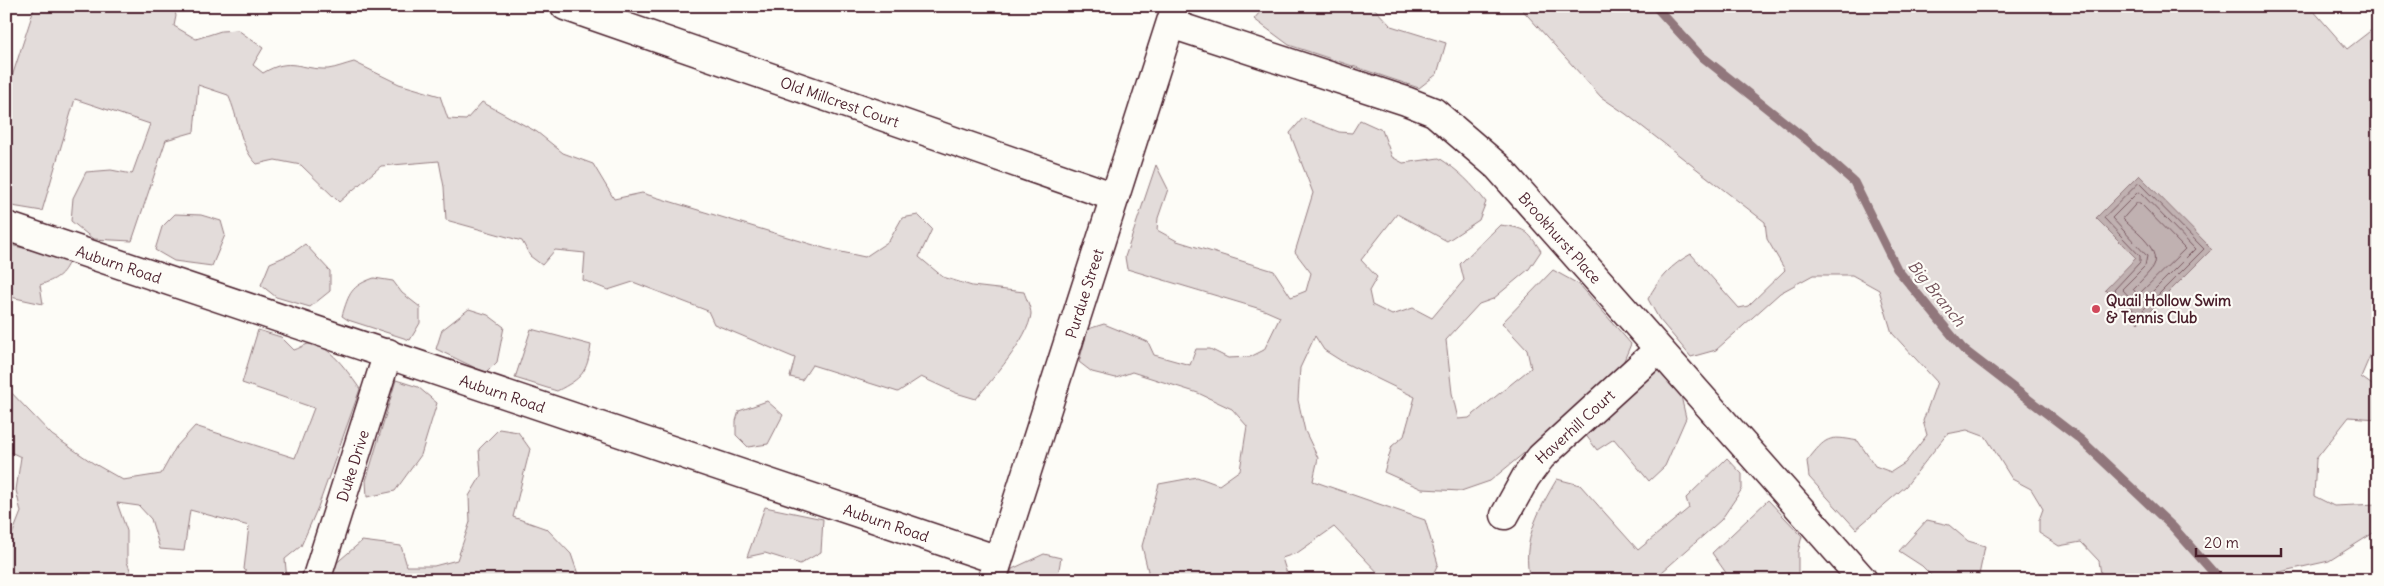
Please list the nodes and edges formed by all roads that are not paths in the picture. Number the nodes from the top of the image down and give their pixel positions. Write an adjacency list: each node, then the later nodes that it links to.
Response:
1 (565, 6): 3 (street, Old Millcrest Court)
2 (1174, 15): 3 (street, Purdue Street); 5 (street, Brookhurst Place)
3 (1115, 197): 8 (street, Purdue Street)
4 (6, 226): 6 (street, Auburn Road)
5 (1658, 350): 7 (street, Haverhill Court); 10 (street, Brookhurst Place)
6 (388, 353): 8 (street, Auburn Road); 9 (street, Duke Drive)
7 (1505, 515)
8 (995, 570)
9 (316, 580)
10 (1863, 580)

